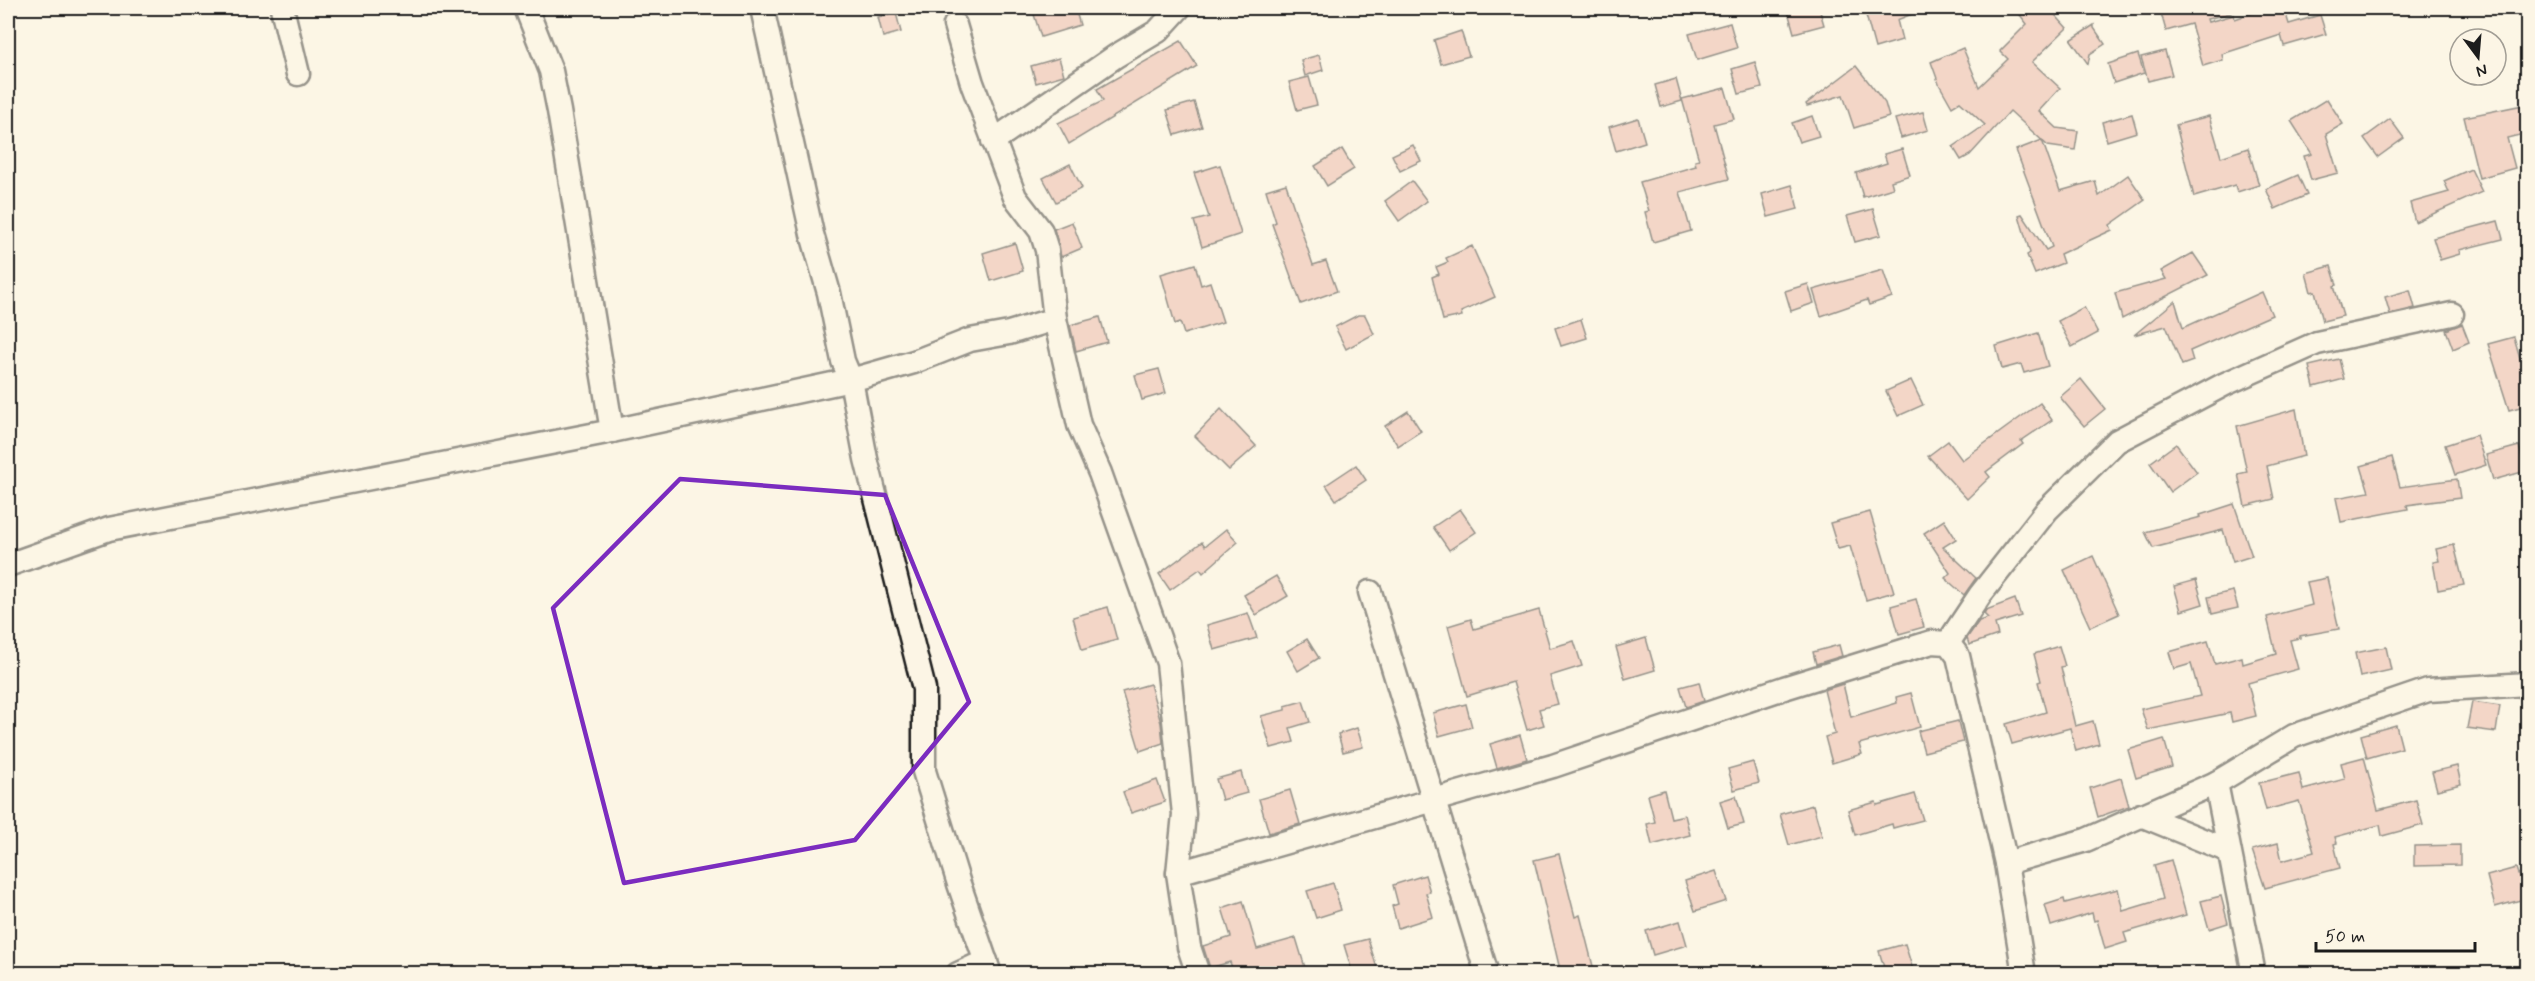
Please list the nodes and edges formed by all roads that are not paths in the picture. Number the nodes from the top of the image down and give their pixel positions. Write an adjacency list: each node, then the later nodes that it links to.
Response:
1 (282, 8): 6 (street)
2 (526, 8): 11 (street)
3 (762, 8): 10 (street)
4 (1179, 8): 7 (street)
5 (955, 25): 7 (street)
6 (298, 74)
7 (993, 141): 9 (street)
8 (2452, 314): 14 (street)
9 (1055, 319): 10 (street); 21 (street)
10 (851, 380): 11 (street); 22 (street)
11 (612, 431): 12 (street)
12 (8, 566)
13 (1370, 592): 17 (street)
14 (1948, 643): 17 (street); 20 (street)
15 (2528, 684): 16 (street)
16 (2216, 783): 18 (street); 19 (street)
17 (1432, 800): 21 (street); 25 (street)
18 (2141, 815): 19 (street); 20 (street)
19 (2229, 851): 27 (street)
20 (2006, 863): 26 (street)
21 (1178, 873): 24 (street)
22 (988, 967): 23 (street)
23 (958, 974)
24 (1198, 974)
25 (1487, 974)
26 (2024, 974)
27 (2254, 974)

